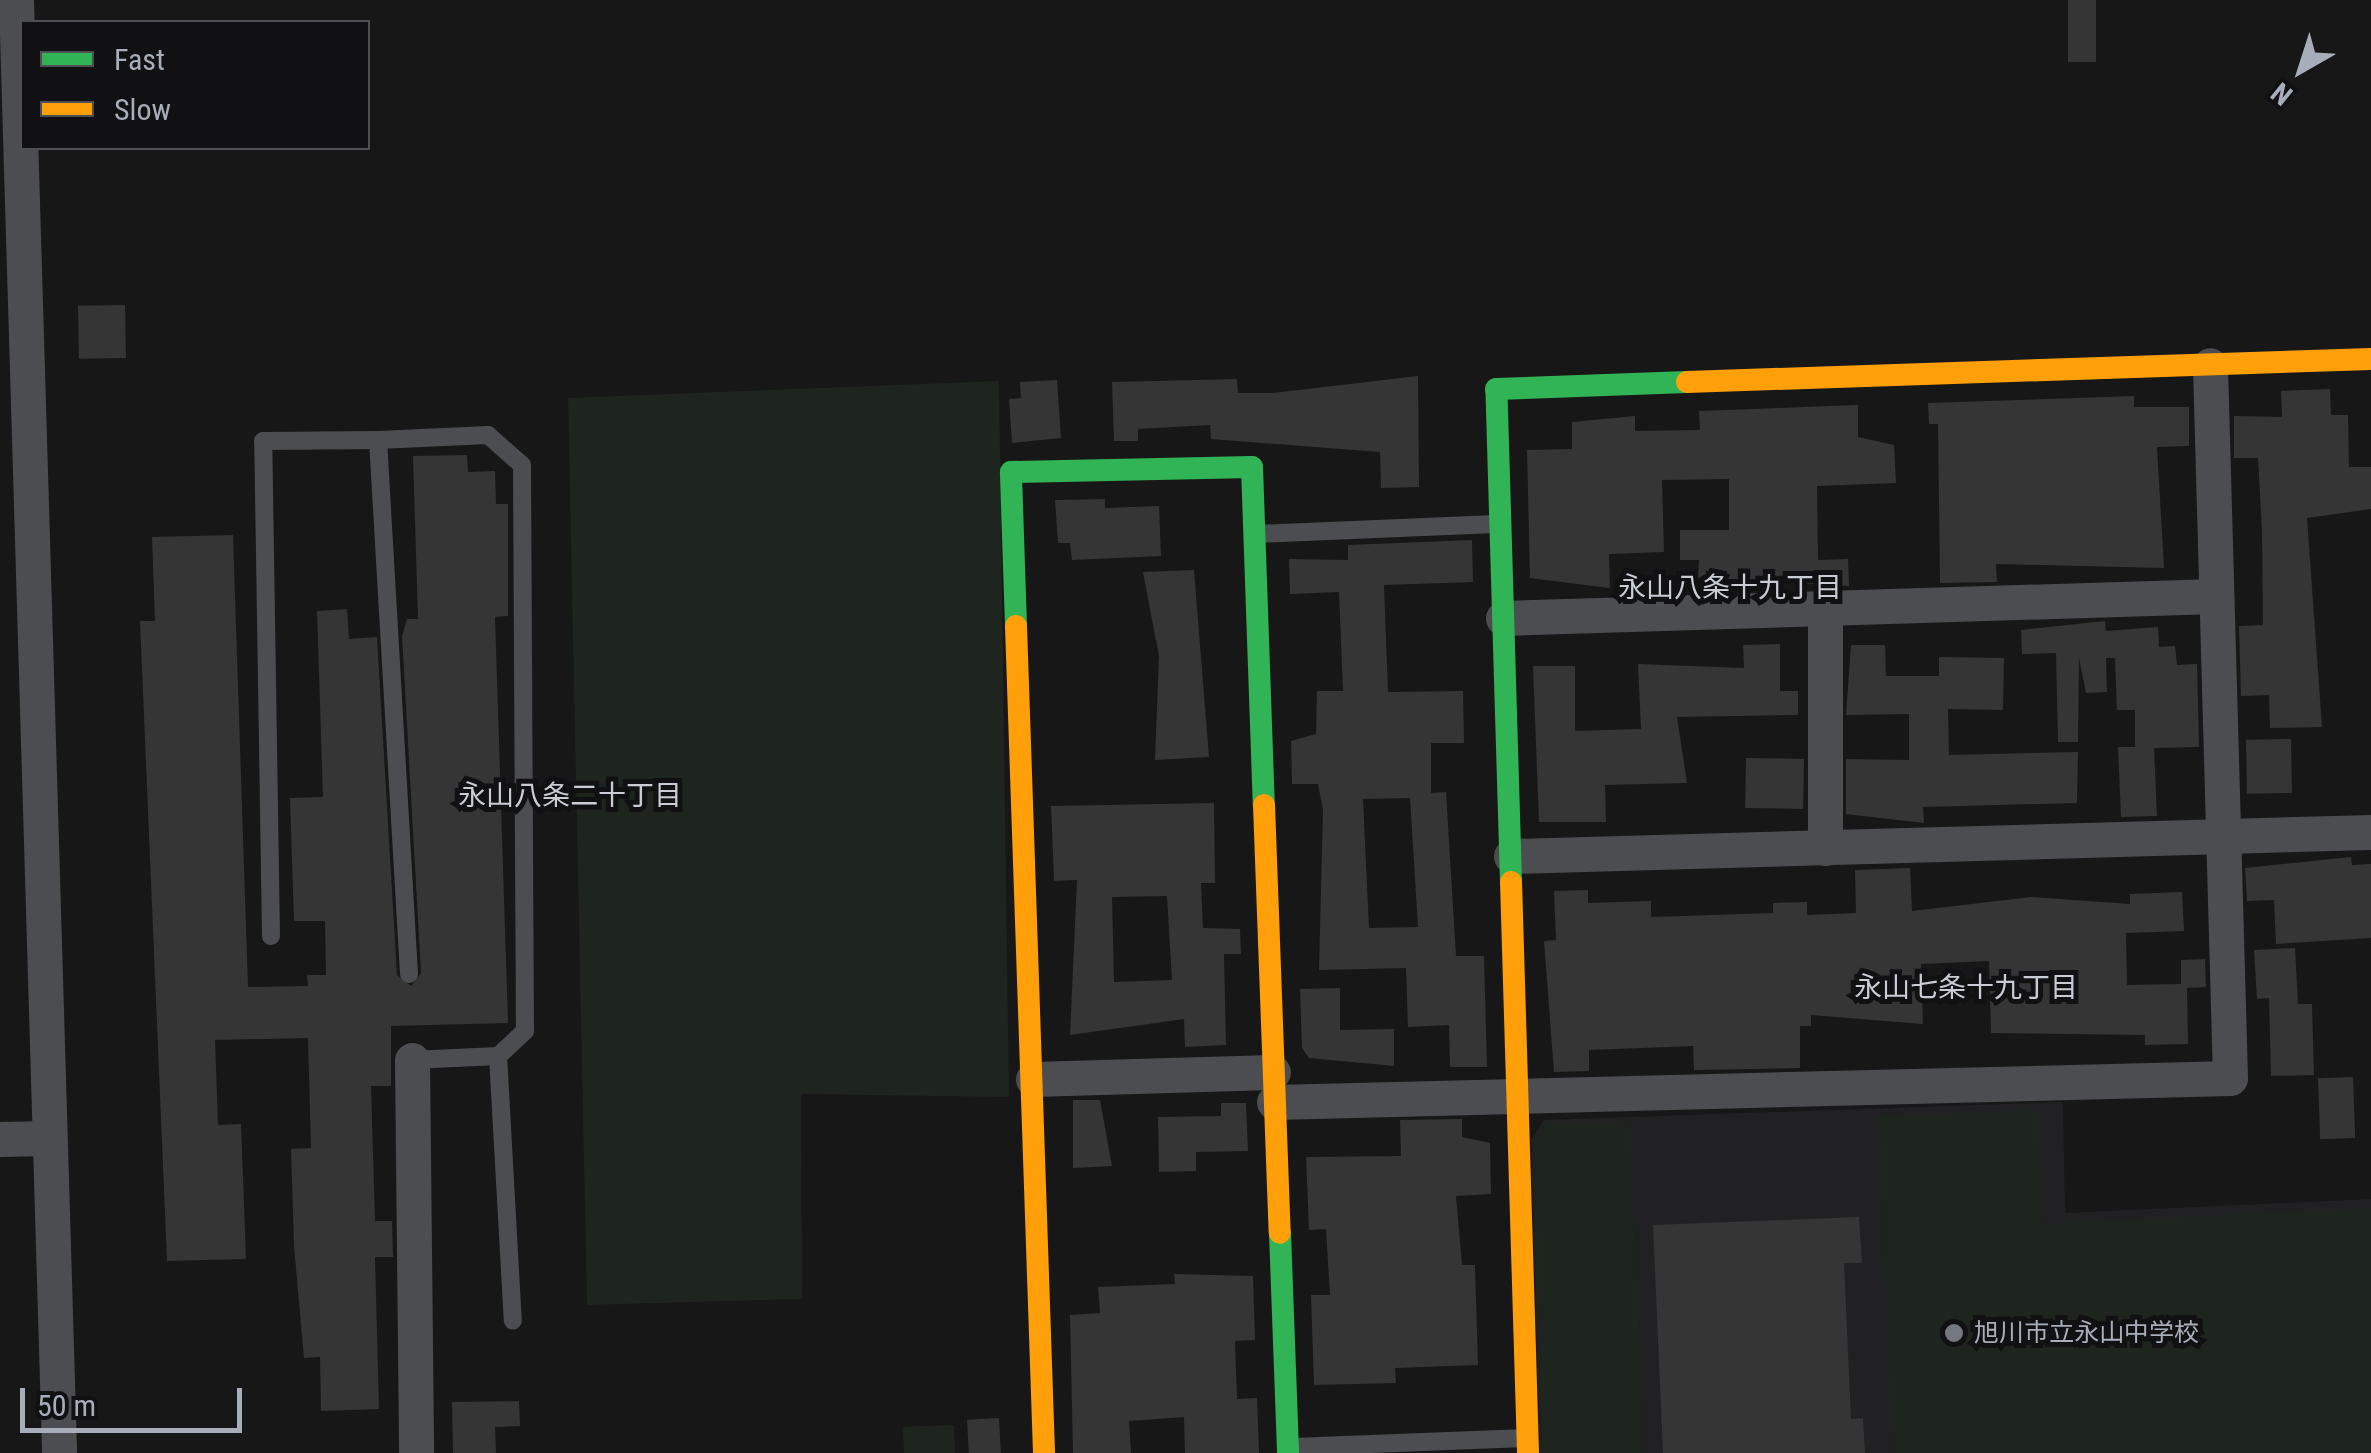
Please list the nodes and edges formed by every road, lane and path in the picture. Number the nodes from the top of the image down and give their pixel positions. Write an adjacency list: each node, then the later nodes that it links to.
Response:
1 (16, 0): 5 (street)
2 (2371, 359): 3 (street)
3 (2210, 365): 6 (street); 8 (street)
4 (378, 440): 15 (lane); 16 (lane); 17 (lane)
5 (14, 442): 22 (street)
6 (1500, 524): 7 (lane); 10 (street)
7 (1254, 534): 19 (street); 20 (street)
8 (2216, 596): 9 (street); 12 (street)
9 (1825, 610): 10 (street); 13 (street)
10 (1503, 618): 14 (street)
11 (2371, 832): 12 (street)
12 (2223, 837): 13 (street); 21 (street)
13 (1824, 848): 14 (street)
14 (1511, 856): 21 (street)
15 (271, 936)
16 (409, 974)
17 (498, 1056): 18 (lane); 24 (lane)
18 (412, 1060): 28 (street)
19 (1033, 1079): 20 (street); 29 (street)
20 (1273, 1087): 21 (street); 26 (street)
21 (1518, 1097): 25 (street)
22 (48, 1138): 23 (street); 27 (street)
23 (0, 1139)
24 (513, 1322)
25 (1527, 1446): 26 (lane)
26 (1288, 1450)
27 (59, 1453)
28 (416, 1453)
29 (1044, 1453)

